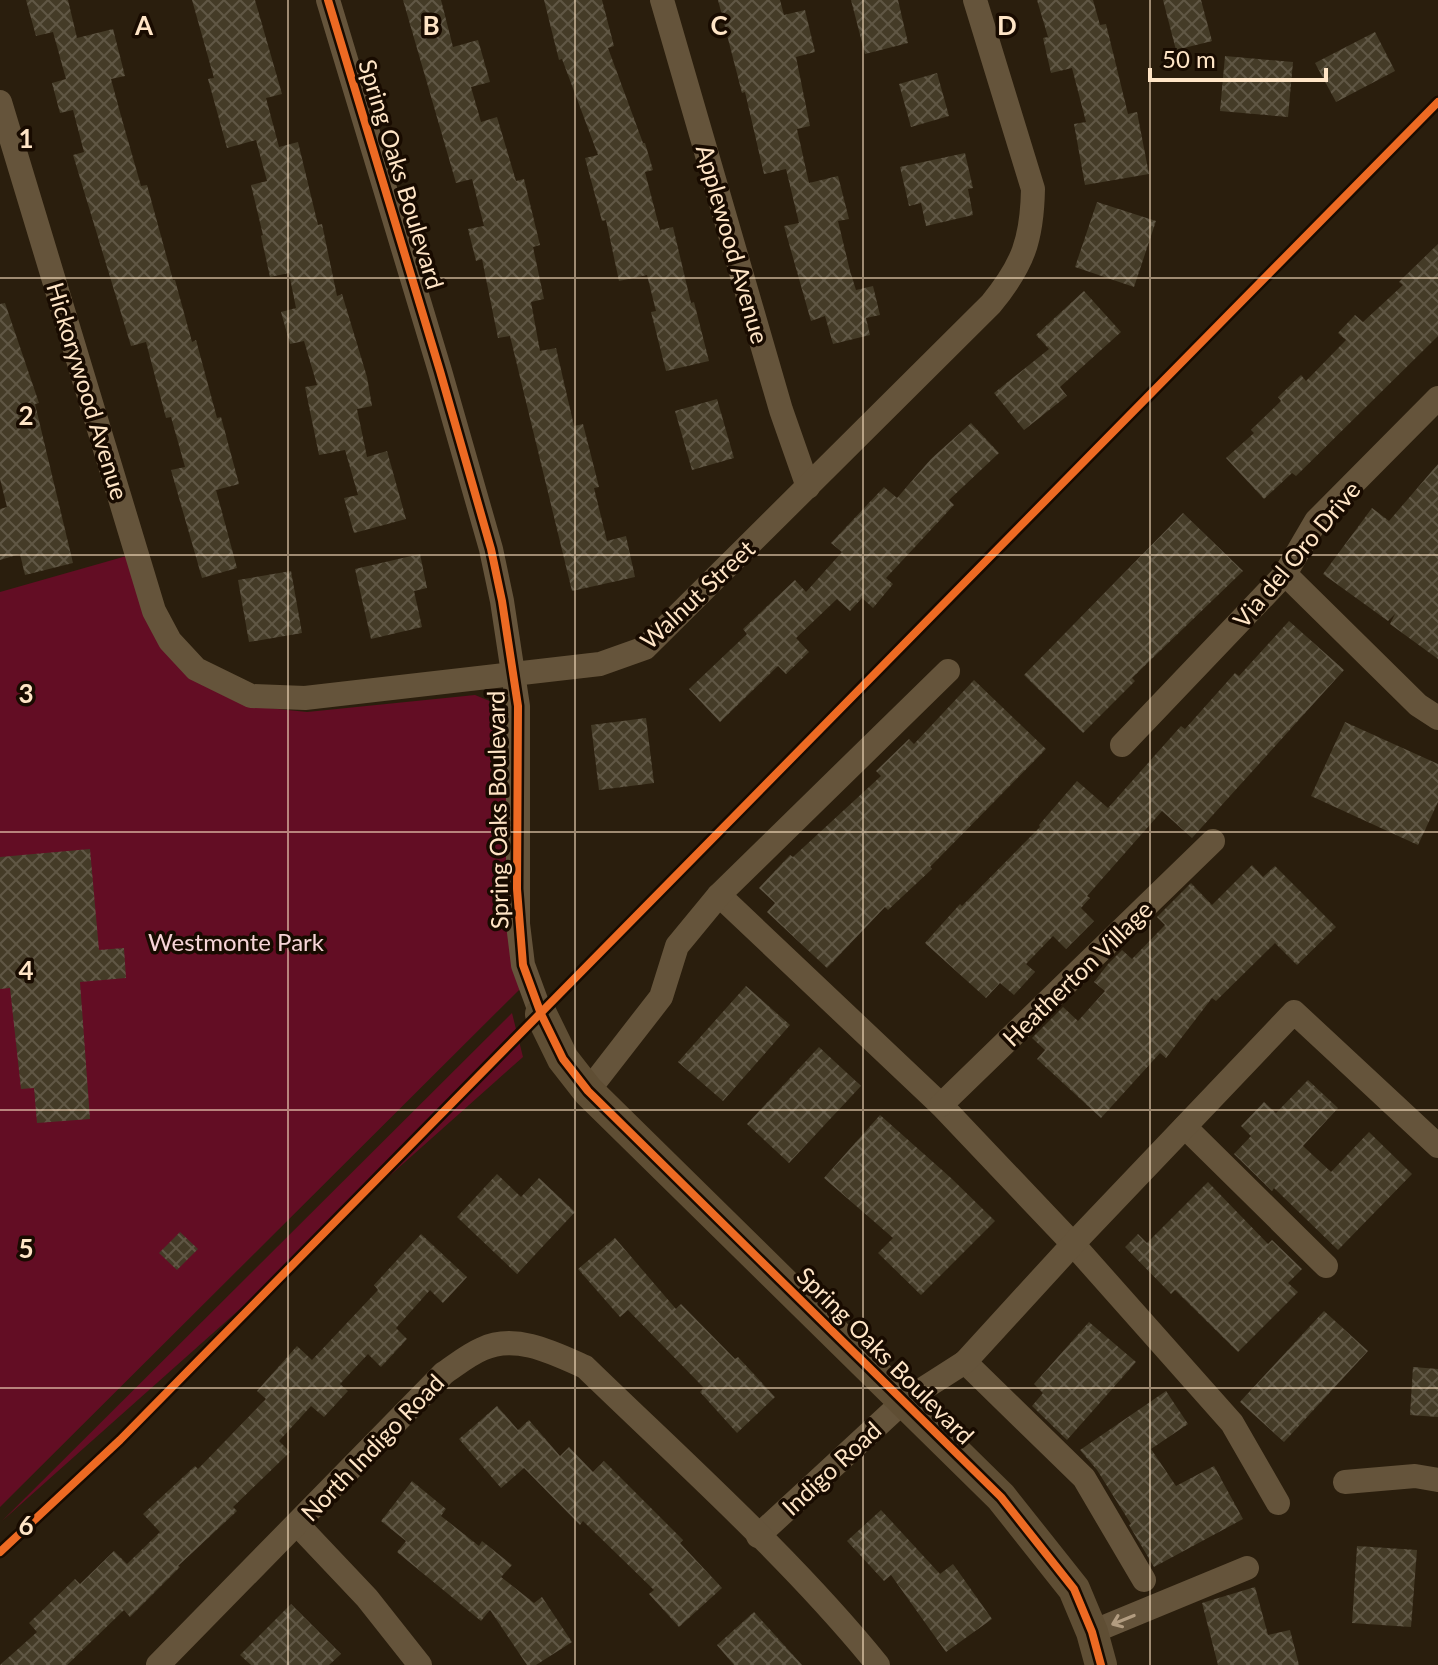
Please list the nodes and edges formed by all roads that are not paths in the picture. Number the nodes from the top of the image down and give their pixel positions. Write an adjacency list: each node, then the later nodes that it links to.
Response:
1 (328, 0): 10 (street, Spring Oaks Boulevard)
2 (662, 0): 6 (street, Applewood Avenue)
3 (975, 0): 6 (street, Walnut Street)
4 (0, 102): 8 (street, Hickorywood Avenue)
5 (1438, 398): 7 (street, Via del Oro Drive)
6 (808, 487): 10 (street, Walnut Street)
7 (1285, 574): 11 (street); 12 (street, Via del Oro Drive)
8 (196, 669): 10 (street, Walnut Street)
9 (948, 671): 14 (street)
10 (514, 675): 15 (street, Spring Oaks Boulevard)
11 (1438, 718)
12 (1122, 745)
13 (1213, 841): 17 (street, Heatherton Village)
14 (719, 895): 16 (street); 17 (street)
15 (541, 1014): 16 (street, Spring Oaks Boulevard)
16 (588, 1091): 23 (street, Spring Oaks Boulevard)
17 (941, 1105): 20 (street)
18 (1185, 1127): 19 (street); 20 (street); 21 (street)
19 (1438, 1146)
20 (1073, 1244): 22 (street); 26 (street)
21 (1326, 1266)
22 (965, 1362): 23 (street); 30 (street)
23 (904, 1401): 28 (street, Indigo Road); 31 (street, Spring Oaks Boulevard)
24 (1438, 1480): 25 (street)
25 (1345, 1482)
26 (1278, 1503)
27 (297, 1524): 28 (street, North Indigo Road); 32 (street, North Indigo Road); 33 (street)
28 (758, 1536): 34 (street, North Indigo Road)
29 (1247, 1568): 31 (street, one-way to 31)
30 (1144, 1580)
31 (1092, 1632): 35 (street, Spring Oaks Boulevard)
32 (158, 1665)
33 (420, 1665)
34 (878, 1665)
35 (1101, 1665)

